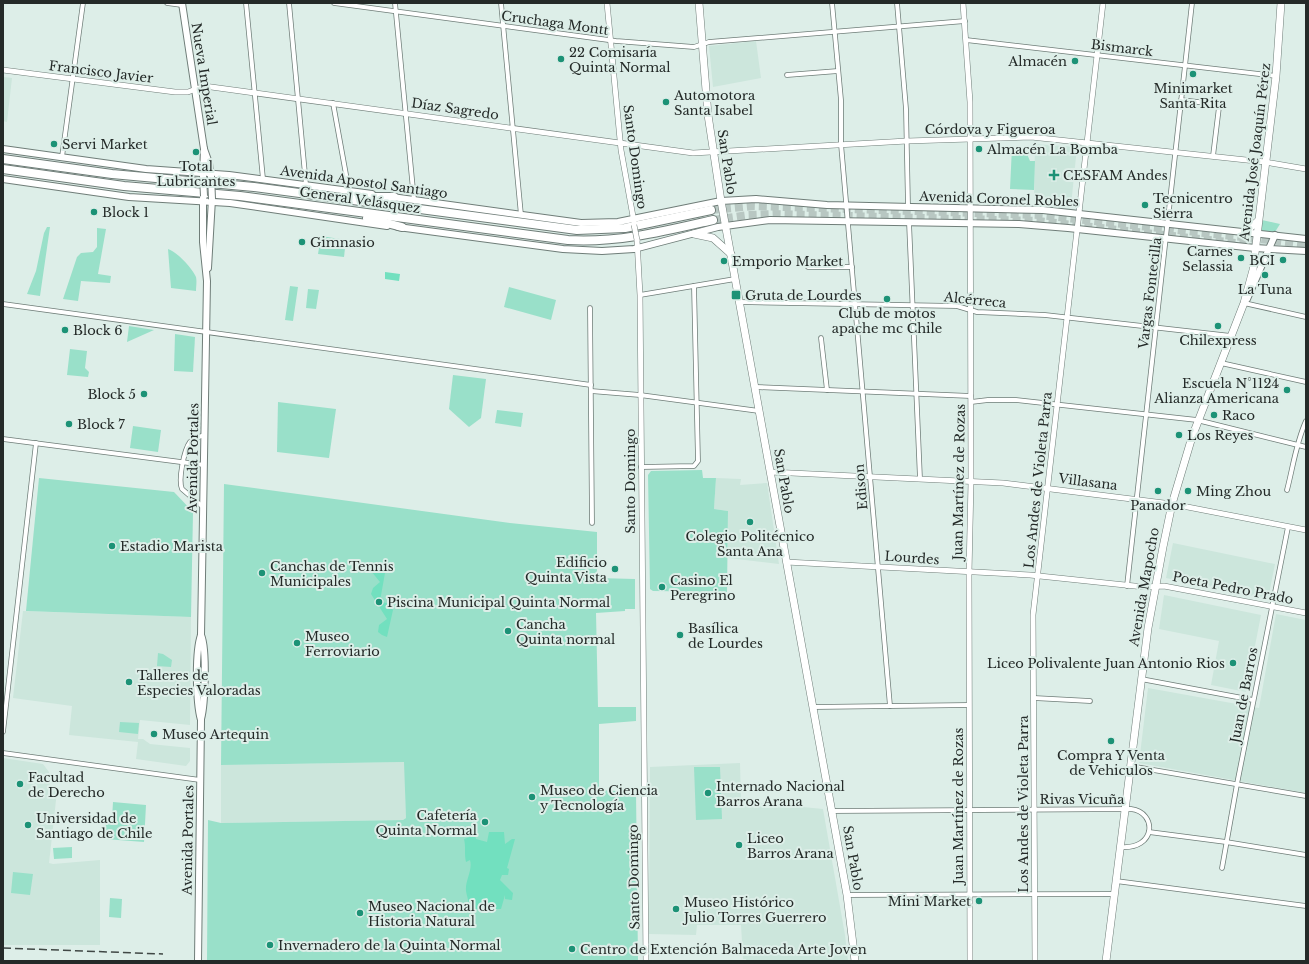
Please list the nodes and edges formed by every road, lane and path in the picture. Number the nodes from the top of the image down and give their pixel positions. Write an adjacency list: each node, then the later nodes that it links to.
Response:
1 (83, 3): 31 (street)
2 (167, 3): 16 (street)
3 (246, 3): 33 (street)
4 (289, 3): 34 (street)
5 (334, 3): 17 (street, Cruchaga Montt)
6 (395, 3): 17 (street)
7 (501, 3): 20 (street)
8 (607, 3): 23 (street, Santo Domingo)
9 (699, 3): 24 (main road, San Pablo)
10 (832, 3): 21 (street, Edison)
11 (897, 3): 19 (street)
12 (963, 3): 18 (street, Juan Martínez de Rozas)
13 (1103, 3): 25 (street, Los Andes de Violeta Parra)
14 (1192, 3): 26 (street, Vargas Fontecilla)
15 (1281, 3): 30 (main road, Avenida José Joaquín Pérez)
16 (182, 4): 32 (main road, Nueva Imperial)
17 (395, 11): 20 (street, Cruchaga Montt); 37 (street)
18 (964, 20): 19 (street); 22 (street, Juan Martínez de Rozas)
19 (899, 26): 21 (street); 40 (street)
20 (503, 27): 23 (street, Cruchaga Montt); 38 (street)
21 (834, 32): 24 (street); 28 (street, Edison)
22 (966, 40): 25 (street, Bismarck); 39 (street, Juan Martínez de Rozas)
23 (610, 41): 24 (street, Cruchaga Montt); 42 (street, Santo Domingo)
24 (702, 44): 46 (main road, San Pablo)
25 (1097, 55): 26 (street, Bismarck); 41 (street, Los Andes de Violeta Parra)
26 (1185, 66): 30 (street, Bismarck); 35 (street, Vargas Fontecilla)
27 (3, 70): 31 (street, Francisco Javier)
28 (838, 71): 29 (street); 43 (street, Edison)
29 (787, 75)
30 (1276, 76): 51 (main road, Avenida José Joaquín Pérez)
31 (72, 80): 32 (street, Francisco Javier); 49 (street)
32 (195, 89): 33 (street, Díaz Sagredo); 45 (main road, Nueva Imperial)
33 (255, 93): 34 (street, Díaz Sagredo); 57 (street)
34 (298, 98): 36 (street, Díaz Sagredo); 58 (street)
35 (1182, 100): 47 (street, Vargas Fontecilla); 48 (street)
36 (333, 103): 37 (street, Díaz Sagredo); 59 (street)
37 (405, 113): 38 (street, Díaz Sagredo); 63 (street)
38 (513, 128): 42 (street, Díaz Sagredo); 72 (street)
39 (970, 138): 40 (street, Córdova y Figueroa); 41 (street, Córdova y Figueroa); 68 (street, Juan Martínez de Rozas)
40 (907, 141): 43 (street, Córdova y Figueroa); 67 (street)
41 (1087, 142): 47 (street, Córdova y Figueroa); 71 (street, Los Andes de Violeta Parra)
42 (621, 143): 46 (street, Díaz Sagredo); 76 (street, Santo Domingo)
43 (842, 144): 46 (street, Córdova y Figueroa); 66 (street, Edison)
44 (3, 149): 49 (main road, Avenida Apostol Santiago)
45 (204, 149): 54 (main road, Nueva Imperial); 55 (main road, Nueva Imperial)
46 (713, 152): 65 (main road, San Pablo)
47 (1176, 152): 48 (street, Córdova y Figueroa); 79 (street, Vargas Fontecilla)
48 (1213, 156): 51 (street, Córdova y Figueroa)
49 (62, 157): 54 (main road, Avenida Apostol Santiago)
50 (3, 159): 61 (highway, General Velásquez)
51 (1266, 162): 53 (street, Córdova y Figueroa); 75 (main road, Avenida José Joaquín Pérez)
52 (3, 169): 69 (highway, General Velásquez)
53 (1306, 169)
54 (203, 174): 55 (main road, Avenida Apostol Santiago); 62 (main road, Nueva Imperial, bridge)
55 (211, 175): 57 (main road, Avenida Apostol Santiago); 64 (main road, Nueva Imperial, bridge)
56 (3, 179): 62 (main road)
57 (263, 179): 58 (main road, Avenida Apostol Santiago)
58 (306, 185): 59 (main road, Avenida Apostol Santiago)
59 (349, 191): 60 (main road, Avenida Apostol Santiago)
60 (394, 197): 61 (highway); 63 (main road, Avenida Apostol Santiago)
61 (329, 198): 70 (highway, General Velásquez)
62 (203, 199): 64 (main road); 97 (main road, Avenida Portales)
63 (414, 200): 72 (main road, Avenida Apostol Santiago)
64 (212, 201): 81 (main road); 97 (main road, Avenida Portales)
65 (721, 201): 66 (main road, Avenida Coronel Robles); 76 (main road, Avenida Apostol Santiago); 80 (main road, San Pablo)
66 (847, 205): 67 (main road, Avenida Coronel Robles); 74 (street, Edison)
67 (908, 206): 68 (main road, Avenida Coronel Robles)
68 (970, 208): 71 (main road, Avenida Coronel Robles); 78 (street, Juan Martínez de Rozas)
69 (339, 210): 73 (highway, General Velásquez); 81 (highway)
70 (711, 210)
71 (1079, 213): 79 (main road, Avenida Coronel Robles); 82 (street, Los Andes de Violeta Parra)
72 (521, 216): 76 (main road, Avenida Apostol Santiago)
73 (713, 220)
74 (848, 220): 77 (main road, Avenida Coronel Robles); 80 (main road, Avenida Coronel Robles); 95 (street, Edison)
75 (1258, 221): 83 (main road); 84 (main road, Avenida José Joaquín Pérez)
76 (634, 222): 89 (street, Santo Domingo, bridge)
77 (909, 222): 78 (main road, Avenida Coronel Robles); 104 (street)
78 (970, 223): 82 (main road, Avenida Coronel Robles); 106 (street, Juan Martínez de Rozas)
79 (1168, 224): 83 (main road, Avenida Coronel Robles); 87 (street, Vargas Fontecilla)
80 (726, 226): 85 (main road); 93 (main road, San Pablo)
81 (402, 227): 89 (main road)
82 (1077, 229): 87 (main road, Avenida Coronel Robles); 108 (street, Los Andes de Violeta Parra)
83 (1244, 232): 84 (main road, Avenida Coronel Robles)
84 (1257, 233): 86 (main road, Avenida Coronel Robles); 90 (main road, Avenida José Joaquín Pérez)
85 (694, 234): 89 (main road); 93 (main road)
86 (1275, 235): 88 (main road, Avenida Coronel Robles); 91 (main road, Avenida Mapocho)
87 (1166, 238): 90 (main road, Avenida Coronel Robles); 109 (street, Vargas Fontecilla)
88 (1306, 239)
89 (638, 248): 99 (street, Santo Domingo)
90 (1256, 248): 91 (main road, Avenida Coronel Robles); 101 (main road, Avenida José Joaquín Pérez)
91 (1268, 249): 92 (main road, Avenida Coronel Robles); 101 (main road, Avenida Mapocho)
92 (1306, 251)
93 (731, 254): 96 (main road, San Pablo)
94 (808, 266): 95 (street)
95 (852, 267): 103 (street, Edison)
96 (735, 279): 98 (street); 100 (main road, San Pablo)
97 (207, 281): 110 (main road, Avenida Portales)
98 (694, 286): 99 (street); 123 (street)
99 (640, 295): 121 (street, Santo Domingo)
100 (740, 302): 103 (street, Alcérreca); 116 (main road, San Pablo)
101 (1244, 303): 107 (street); 111 (main road, Avenida Mapocho)
102 (3, 304): 110 (street)
103 (855, 304): 104 (street, Alcérreca); 119 (street, Edison)
104 (913, 306): 106 (street, Alcérreca); 120 (street)
105 (590, 308): 115 (street)
106 (971, 310): 108 (street, Alcérreca); 122 (street, Juan Martínez de Rozas)
107 (1306, 317)
108 (1067, 318): 109 (street, Alcérreca); 124 (street, Los Andes de Violeta Parra)
109 (1156, 327): 111 (street, Alcérreca); 126 (street, Vargas Fontecilla)
110 (206, 332): 115 (street); 129 (main road, Avenida Portales)
111 (1231, 336): 113 (main road, Avenida Mapocho)
112 (821, 338): 117 (street)
113 (1220, 363): 114 (street); 127 (main road, Avenida Mapocho)
114 (1306, 382)
115 (591, 385): 118 (street)
116 (755, 387): 117 (street); 125 (main road, San Pablo)
117 (827, 390): 119 (street)
118 (591, 391): 121 (street); 146 (street)
119 (863, 392): 120 (street); 138 (street, Edison)
120 (916, 394): 122 (street); 139 (street)
121 (640, 395): 123 (street); 136 (street, Santo Domingo)
122 (971, 399): 124 (street); 140 (street, Juan Martínez de Rozas)
123 (696, 402): 125 (street); 136 (street)
124 (1057, 405): 126 (street); 141 (street, Los Andes de Violeta Parra)
125 (759, 411): 137 (main road, San Pablo)
126 (1146, 415): 127 (street); 143 (street, Vargas Fontecilla)
127 (1197, 420): 132 (street); 144 (main road, Avenida Mapocho)
128 (1306, 421): 132 (street)
129 (204, 435): 134 (street); 135 (main road, Avenida Portales)
130 (3, 439): 131 (street)
131 (36, 443): 134 (street); 164 (street)
132 (1297, 445): 133 (street); 142 (street)
133 (1306, 447)
134 (183, 462): 135 (street); 145 (street)
135 (204, 465): 145 (main road, Avenida Portales)
136 (641, 467): 186 (street, Santo Domingo)
137 (770, 472): 138 (street, Villasana); 149 (main road, San Pablo)
138 (871, 477): 139 (street, Villasana); 150 (street, Edison)
139 (920, 479): 140 (street, Villasana)
140 (971, 482): 141 (street, Villasana); 151 (street, Juan Martínez de Rozas)
141 (1048, 489): 143 (street, Villasana); 152 (street, Los Andes de Violeta Parra)
142 (1288, 490)
143 (1136, 499): 144 (street, Villasana); 153 (street, Vargas Fontecilla)
144 (1172, 504): 147 (street, Villasana); 154 (main road, Avenida Mapocho)
145 (203, 507): 167 (main road, Avenida Portales)
146 (592, 523)
147 (1288, 527): 148 (street, Villasana); 155 (street, Juan de Barros)
148 (1306, 530)
149 (786, 562): 150 (street, Lourdes); 162 (main road, San Pablo)
150 (878, 567): 151 (street, Lourdes); 163 (street, Edison)
151 (969, 573): 152 (street, Lourdes); 161 (street, Juan Martínez de Rozas)
152 (1038, 576): 153 (street, Lourdes); 158 (street, Los Andes de Violeta Parra)
153 (1127, 586): 154 (street, Lourdes)
154 (1155, 586): 155 (street, Poeta Pedro Prado); 157 (main road, Avenida Mapocho)
155 (1271, 606): 156 (street, Poeta Pedro Prado); 159 (street, Juan de Barros)
156 (1306, 613)
157 (1141, 679): 159 (street); 166 (main road, Avenida Mapocho)
158 (1034, 698): 160 (street); 171 (street, Los Andes de Violeta Parra)
159 (1253, 700): 168 (street, Juan de Barros)
160 (1090, 701)
161 (969, 705): 163 (street); 170 (street, Juan Martínez de Rozas)
162 (814, 706): 163 (street); 173 (main road, San Pablo)
163 (890, 706)
164 (3, 732)
165 (3, 754): 167 (street)
166 (1130, 766): 168 (street); 172 (main road, Avenida Mapocho)
167 (200, 780): 185 (main road, Avenida Portales)
168 (1237, 784): 169 (street); 175 (street, Juan de Barros)
169 (1306, 796)
170 (970, 809): 171 (street, Rivas Vicuña); 173 (street, Rivas Vicuña); 180 (street, Juan Martínez de Rozas)
171 (1034, 809): 172 (street, Rivas Vicuña); 181 (street, Los Andes de Violeta Parra)
172 (1125, 809): 174 (street, Rivas Vicuña); 176 (main road, Avenida Mapocho)
173 (832, 810): 183 (main road, San Pablo)
174 (1149, 832): 175 (street); 176 (street)
175 (1226, 842): 177 (street); 178 (street, Juan de Barros)
176 (1120, 848): 179 (main road, Avenida Mapocho)
177 (1306, 855)
178 (1222, 868)
179 (1116, 881): 182 (main road, Avenida Mapocho); 184 (street)
180 (970, 894): 181 (street); 183 (street); 188 (street, Juan Martínez de Rozas)
181 (1034, 894): 182 (street); 189 (street, Los Andes de Violeta Parra)
182 (1114, 894): 190 (main road, Avenida Mapocho)
183 (847, 895): 187 (main road, San Pablo)
184 (1306, 906)
185 (198, 961)
186 (646, 961)
187 (855, 961)
188 (970, 961)
189 (1035, 961)
190 (1106, 961)

